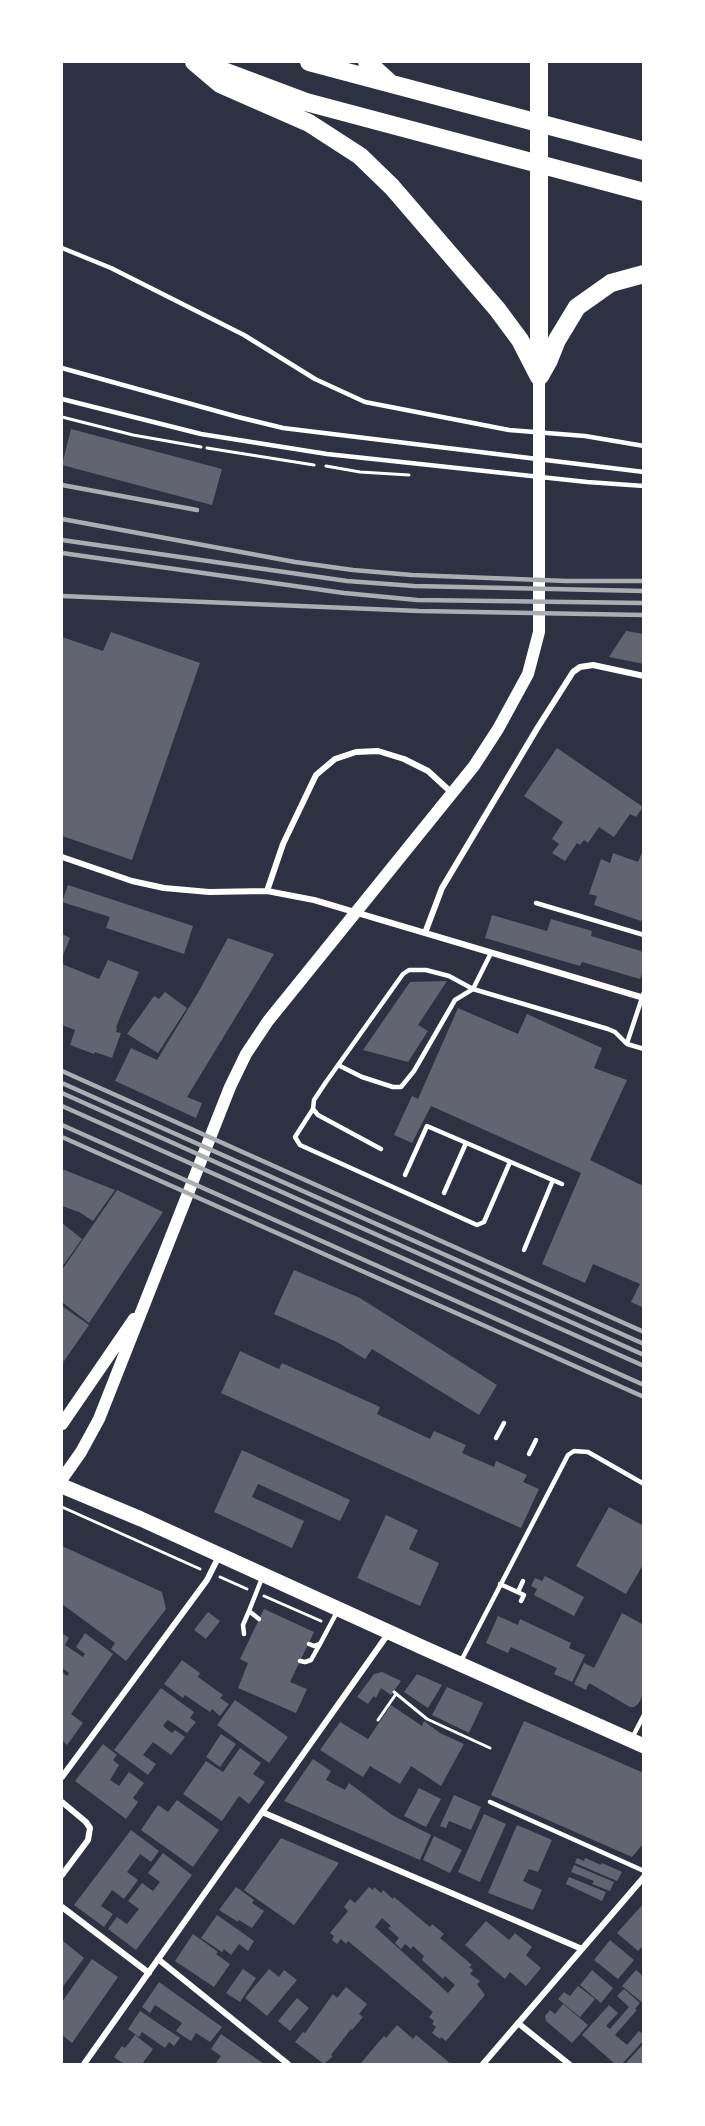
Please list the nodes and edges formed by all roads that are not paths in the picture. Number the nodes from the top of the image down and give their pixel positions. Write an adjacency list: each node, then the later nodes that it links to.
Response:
1 (196, 62): 7 (highway); 11 (highway)
2 (309, 62): 5 (highway)
3 (367, 62): 5 (highway)
4 (540, 64): 11 (highway)
5 (391, 84): 6 (highway)
6 (644, 151)
7 (644, 192)
8 (62, 249): 13 (lane)
9 (644, 274): 11 (highway)
10 (62, 368): 14 (lane)
11 (539, 377): 17 (main road)
12 (62, 399): 15 (lane)
13 (644, 446)
14 (644, 472)
15 (644, 486)
16 (644, 676): 21 (street)
17 (453, 794): 19 (street); 38 (main road)
18 (62, 857): 19 (street)
19 (267, 891): 21 (street)
20 (536, 903): 22 (lane)
21 (425, 933): 23 (street)
22 (644, 935)
23 (491, 953): 24 (lane); 25 (street)
24 (472, 989): 26 (lane); 28 (lane); 28 (lane)
25 (643, 995): 26 (lane)
26 (627, 1044): 27 (lane)
27 (644, 1049)
28 (338, 1065): 29 (lane)
29 (313, 1109): 31 (lane); 32 (lane)
30 (466, 1143): 32 (lane); 33 (lane); 36 (lane)
31 (381, 1149)
32 (510, 1162): 34 (lane)
33 (405, 1175)
34 (553, 1180): 35 (lane); 37 (lane)
35 (562, 1184)
36 (444, 1193)
37 (524, 1250)
38 (145, 1304): 40 (main road); 44 (main road)
39 (504, 1423): 41 (lane)
40 (62, 1424)
41 (496, 1438)
42 (536, 1440): 43 (lane)
43 (529, 1454)
44 (62, 1479)
45 (644, 1484): 50 (lane)
46 (62, 1485): 47 (main road)
47 (219, 1556): 48 (main road); 64 (street)
48 (264, 1575): 53 (main road); 54 (lane)
49 (523, 1581): 51 (lane)
50 (500, 1584): 51 (lane); 61 (lane)
51 (518, 1592): 52 (lane)
52 (521, 1601)
53 (338, 1610): 56 (main road); 59 (lane)
54 (249, 1611): 55 (lane); 57 (lane)
55 (259, 1619)
56 (389, 1632): 61 (main road); 67 (street)
57 (244, 1634)
58 (309, 1644): 59 (lane)
59 (320, 1644): 60 (lane)
60 (300, 1661)
61 (460, 1664): 63 (main road)
62 (644, 1715): 63 (lane)
63 (637, 1743)
64 (62, 1777)
65 (62, 1802): 69 (street)
66 (489, 1802): 68 (lane)
67 (262, 1812): 72 (street); 73 (street)
68 (644, 1871)
69 (62, 1875)
70 (644, 1877): 72 (street)
71 (62, 1907): 74 (street)
72 (582, 1948): 75 (street)
73 (158, 1959): 74 (street); 77 (street)
74 (149, 1973): 76 (street)
75 (518, 2023): 78 (street); 79 (street)
76 (84, 2064)
77 (288, 2064)
78 (483, 2064)
79 (569, 2064)

